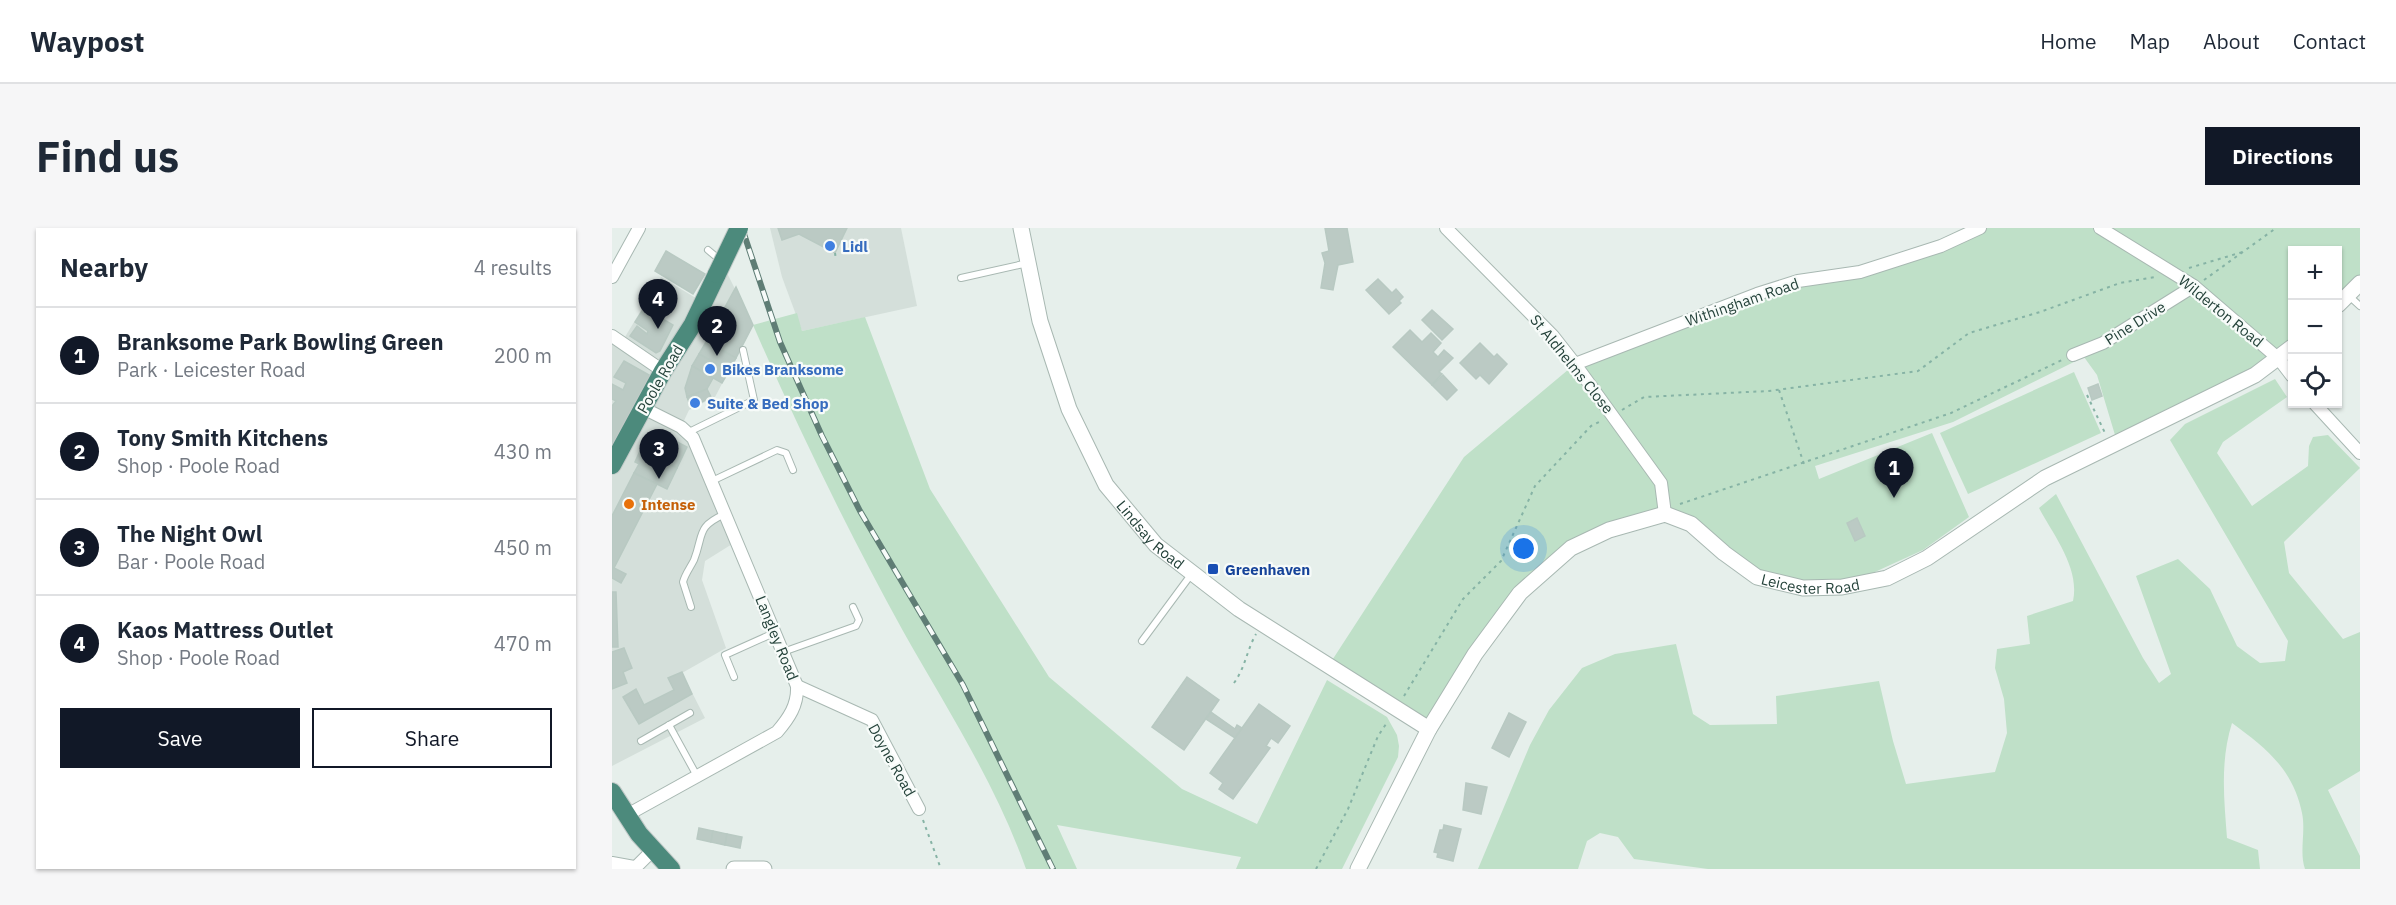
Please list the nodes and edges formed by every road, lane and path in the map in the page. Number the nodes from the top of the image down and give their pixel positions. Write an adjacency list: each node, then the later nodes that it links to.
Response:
1 (639, 228): 15 (street)
2 (739, 228): 13 (highway, Poole Road, bridge)
3 (1021, 228): 12 (street, Lindsay Road)
4 (1980, 228): 26 (street, Withingham Road)
5 (2100, 228): 14 (street, Wilderton Road)
6 (2276, 228): 9 (path)
7 (1450, 230): 26 (street, St Aldhelms Close)
8 (708, 250): 13 (lane)
9 (2246, 251): 14 (path); 18 (path)
10 (835, 253): 11 (path)
11 (836, 260)
12 (1028, 263): 16 (lane); 43 (street, Lindsay Road)
13 (720, 268): 27 (highway, Poole Road)
14 (2172, 272): 18 (street, Wilderton Road); 29 (path)
15 (612, 277)
16 (961, 278)
17 (2360, 283): 19 (street)
18 (2194, 286): 24 (street, Pine Drive); 25 (street, Wilderton Road)
19 (2343, 300): 20 (lane)
20 (2360, 306)
21 (612, 336): 27 (street)
22 (743, 350): 34 (lane)
23 (2288, 351): 25 (street, Leicester Road)
24 (2073, 355): 37 (path)
25 (2279, 359): 28 (street, Wilderton Road); 42 (street, Leicester Road)
26 (1575, 364): 33 (street, St Aldhelms Close)
27 (663, 371): 31 (highway, Poole Road)
28 (2288, 371)
29 (1779, 390): 33 (path); 37 (path)
30 (2087, 396): 35 (path)
31 (644, 408): 34 (street); 38 (highway, Poole Road)
32 (2319, 408): 36 (street)
33 (1612, 415): 42 (street, St Aldhelms Close); 53 (path)
34 (689, 432): 40 (street, Langley Road)
35 (2104, 432)
36 (2360, 453)
37 (1804, 464): 42 (path)
38 (612, 465)
39 (793, 470): 40 (lane)
40 (712, 481): 41 (street, Langley Road)
41 (726, 514): 45 (lane); 47 (street, Langley Road)
42 (1665, 514): 56 (street)
43 (1193, 572): 46 (street, Lindsay Road); 48 (lane)
44 (853, 607): 49 (lane)
45 (691, 608)
46 (1261, 624): 51 (path); 53 (street, Lindsay Road)
47 (774, 633): 49 (street, Langley Road); 50 (lane)
48 (1142, 641)
49 (782, 653): 52 (street, Langley Road)
50 (734, 677)
51 (1234, 683)
52 (797, 686): 58 (street, Langley Road); 60 (street, Doyne Road)
53 (1396, 708): 56 (street, Lindsay Road); 69 (path)
54 (690, 713): 55 (lane)
55 (669, 725): 57 (lane); 58 (lane)
56 (1429, 729): 70 (street)
57 (641, 741)
58 (698, 777): 61 (street, Langley Road)
59 (612, 792): 61 (highway)
60 (919, 809): 68 (path)
61 (627, 815): 62 (highway)
62 (652, 851): 64 (street); 65 (highway)
63 (612, 863): 64 (street)
64 (634, 868)
65 (671, 869)
66 (734, 869): 67 (street)
67 (764, 869)
68 (941, 869)
69 (1316, 869)
70 (1358, 869)

